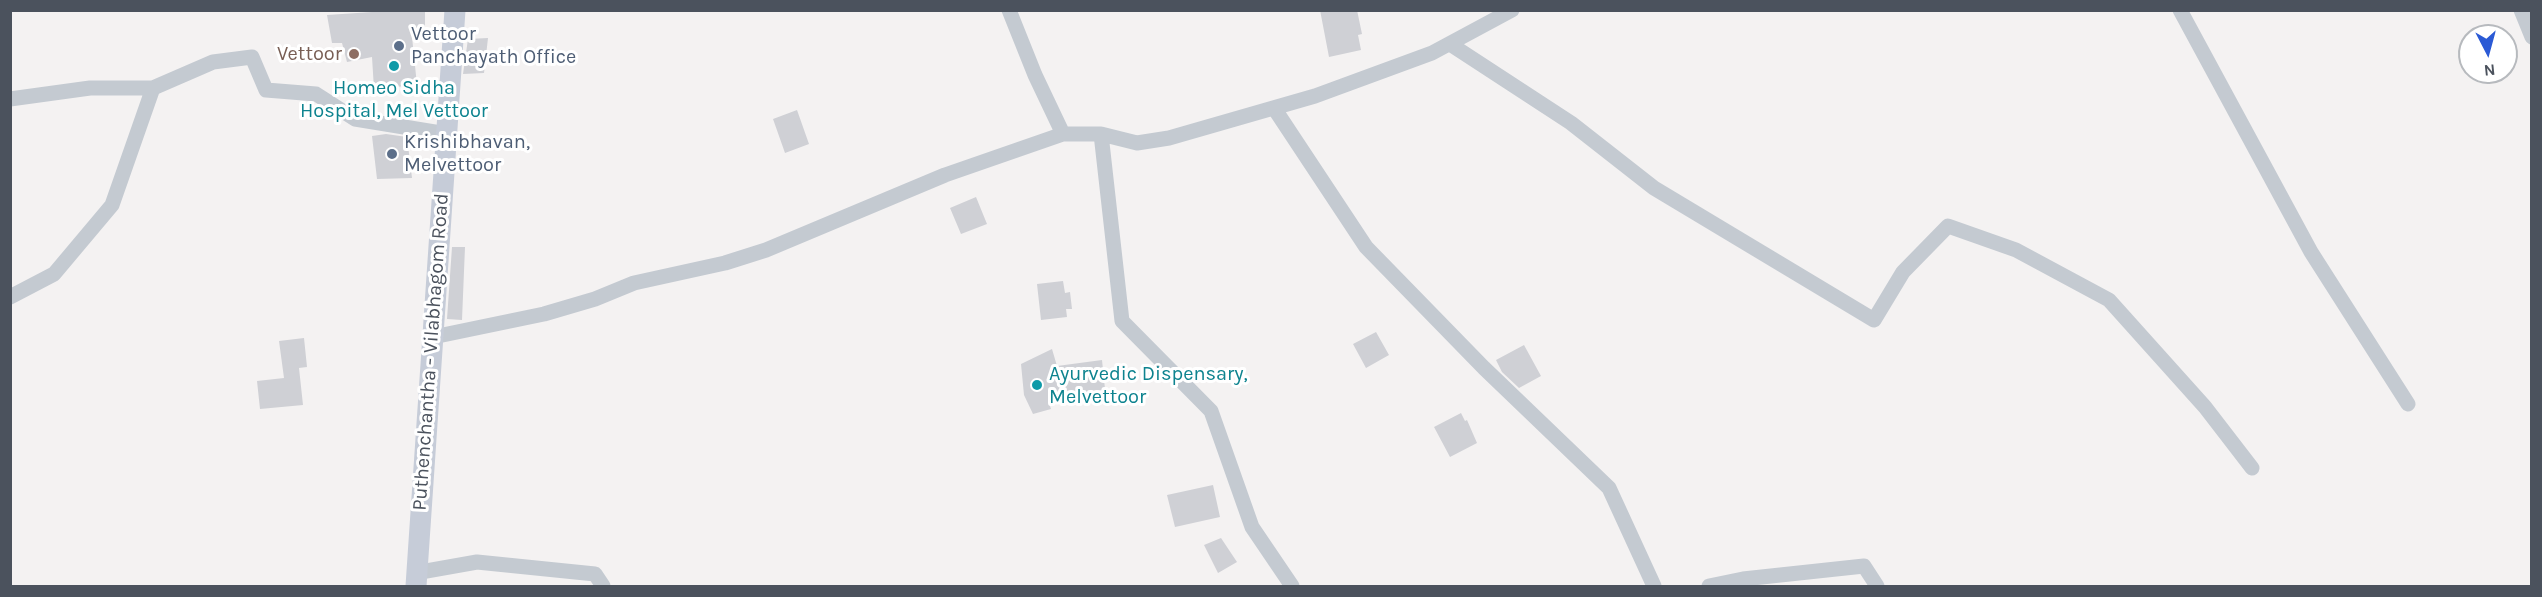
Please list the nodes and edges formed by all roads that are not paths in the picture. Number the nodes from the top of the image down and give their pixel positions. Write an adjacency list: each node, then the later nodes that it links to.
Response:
1 (454, 10): 11 (main road, Puthenchantha - Vilabhagom Road)
2 (1009, 10): 12 (street)
3 (1512, 10): 7 (street)
4 (2180, 10): 16 (street)
5 (2521, 10): 6 (street)
6 (2532, 37)
7 (1450, 44): 10 (street); 17 (street)
8 (153, 88): 9 (street); 11 (street); 14 (street)
9 (10, 99)
10 (1274, 108): 13 (street); 21 (street)
11 (447, 134): 15 (main road, Puthenchantha - Vilabhagom Road)
12 (1063, 134): 13 (street); 15 (street)
13 (1101, 134): 20 (street)
14 (10, 297)
15 (433, 337): 18 (main road, Puthenchantha - Vilabhagom Road)
16 (2408, 404)
17 (2252, 468)
18 (416, 580): 19 (street)
19 (603, 586)
20 (1292, 586)
21 (1654, 586)
22 (1709, 586): 23 (street)
23 (1877, 586)

